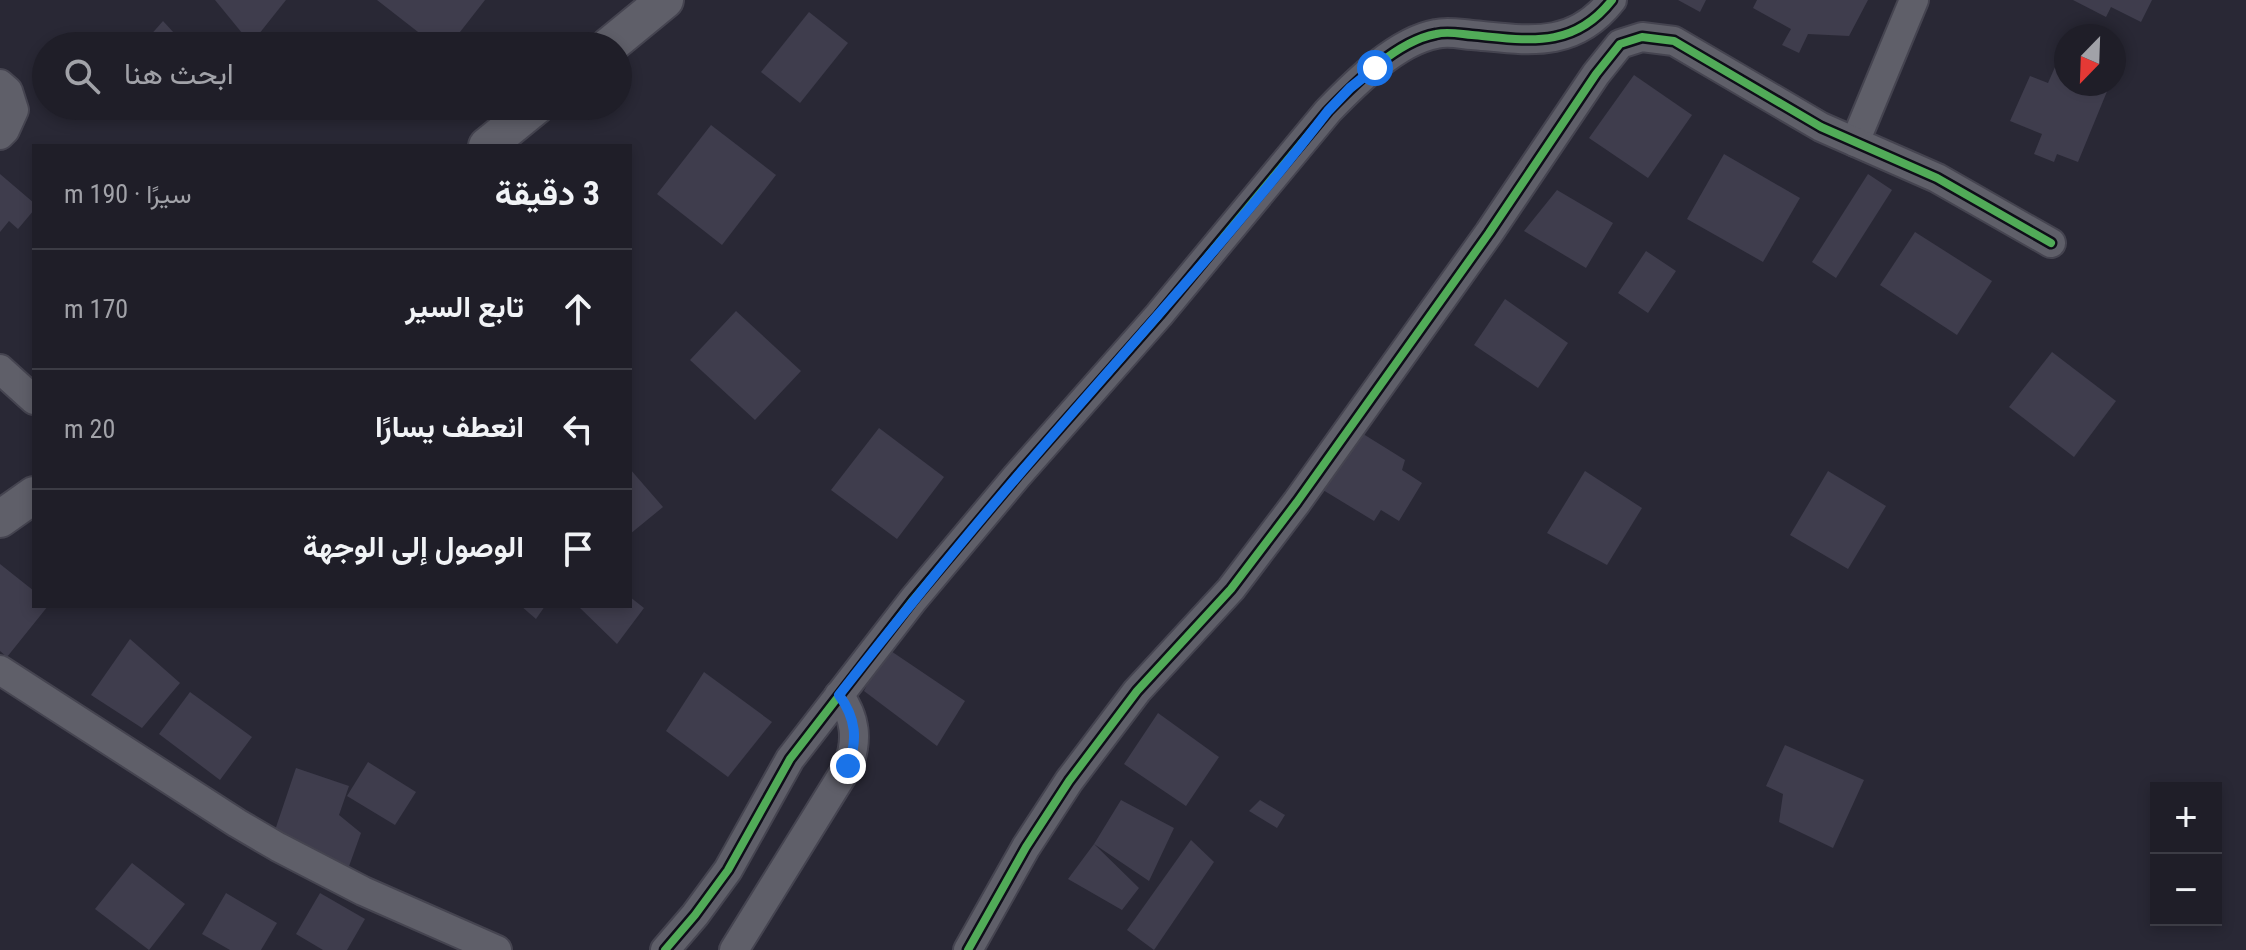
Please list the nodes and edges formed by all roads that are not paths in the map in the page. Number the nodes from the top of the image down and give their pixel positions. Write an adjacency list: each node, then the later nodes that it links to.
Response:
1 (665, 0): 4 (street)
2 (1612, 0): 16 (street)
3 (1914, 0): 8 (street)
4 (626, 32)
5 (0, 84): 7 (street)
6 (519, 120): 9 (street)
7 (0, 135)
8 (1855, 142): 10 (street); 20 (street)
9 (489, 144)
10 (2051, 243)
11 (0, 369): 12 (street)
12 (32, 398)
13 (32, 496): 14 (street)
14 (0, 519)
15 (0, 670): 17 (street)
16 (839, 695): 18 (street); 19 (street)
17 (497, 950)
18 (665, 950)
19 (734, 950)
20 (968, 950)

